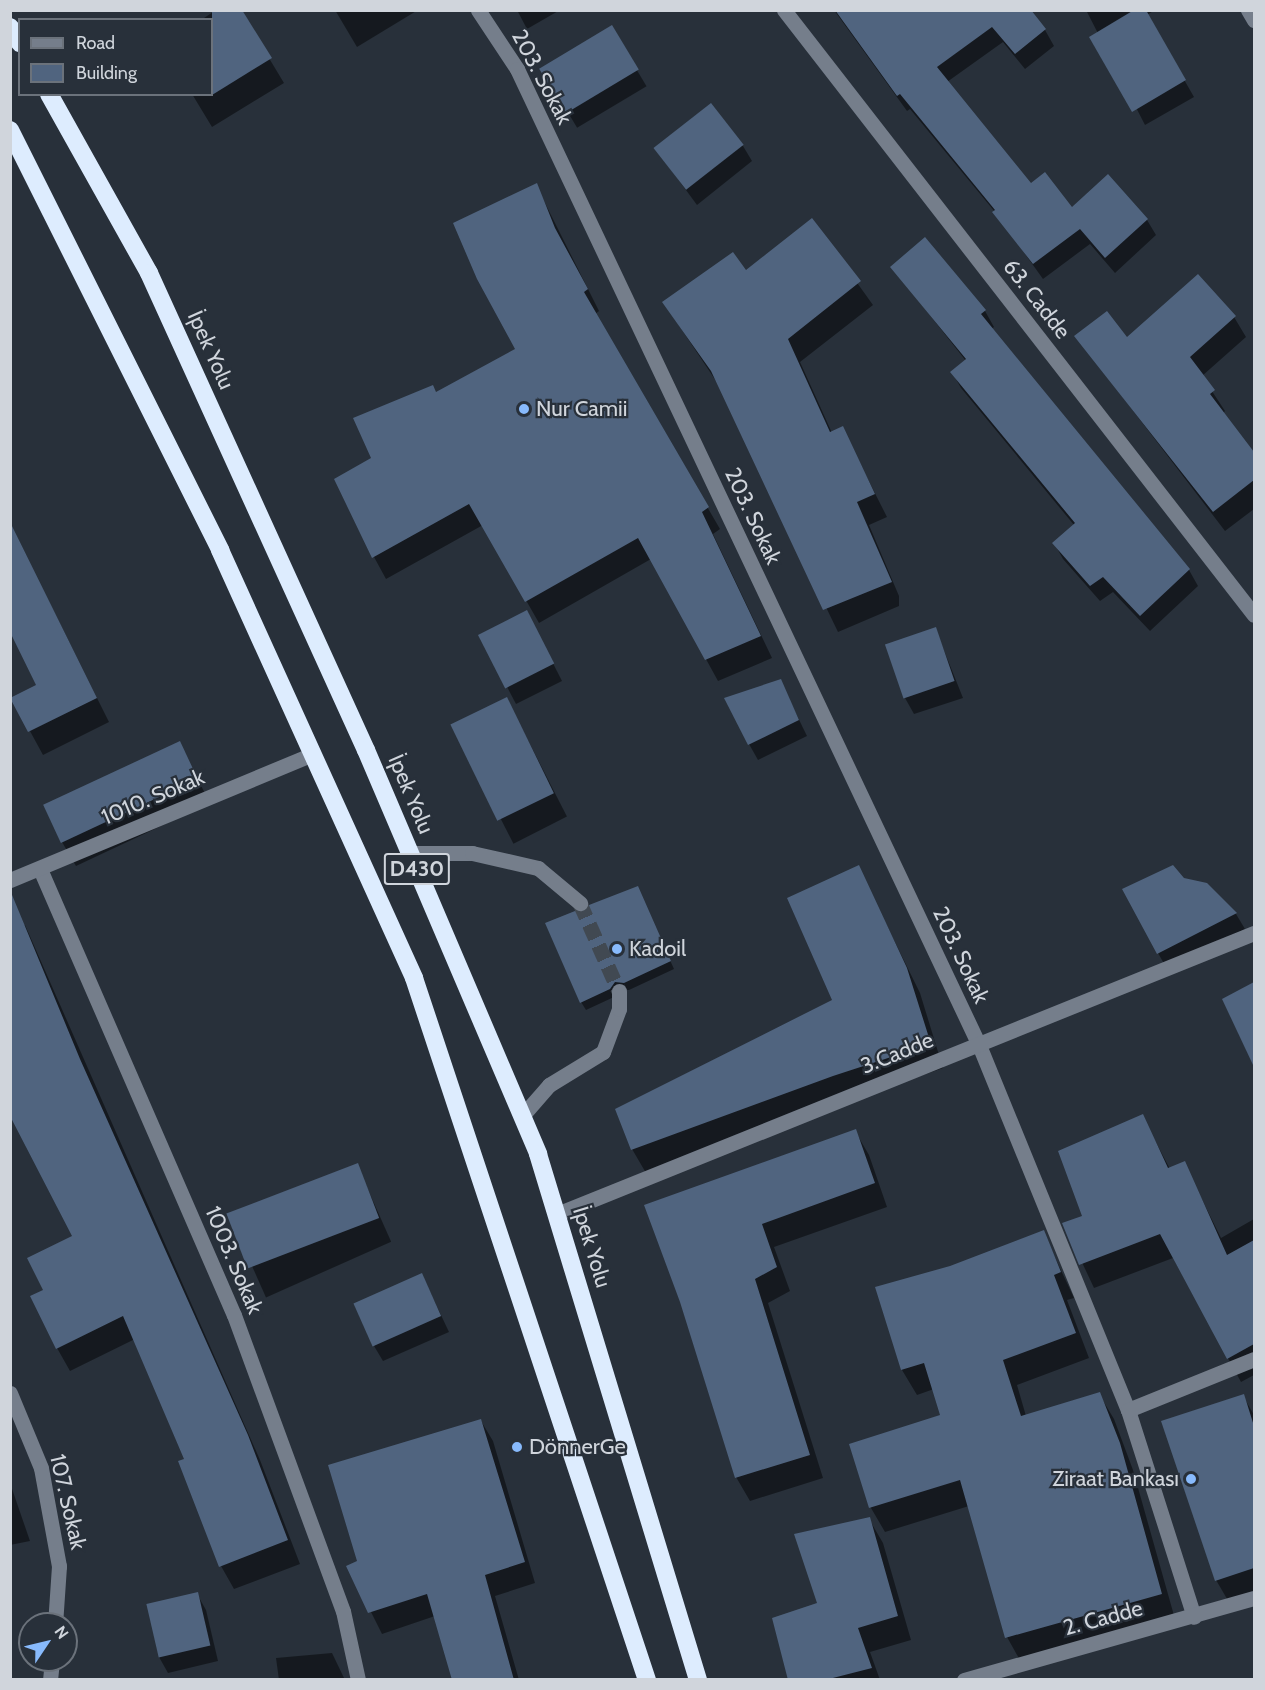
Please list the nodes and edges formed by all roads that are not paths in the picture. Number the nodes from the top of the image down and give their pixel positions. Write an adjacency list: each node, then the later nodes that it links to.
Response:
1 (478, 10): 17 (street, 203. Sokak)
2 (783, 10): 9 (street, 63. Cadde)
3 (1248, 10): 4 (street)
4 (1254, 20)
5 (10, 27): 6 (highway)
6 (18, 40)
7 (50, 96): 11 (highway, İpek Yolu / D430)
8 (10, 130): 10 (highway, D430)
9 (1254, 615)
10 (312, 754): 12 (street, 1010. Sokak); 27 (highway, D430)
11 (410, 853): 14 (street); 18 (highway, İpek Yolu / D430)
12 (40, 869): 13 (street, 1010. Sokak); 26 (street, 1003. Sokak)
13 (10, 880)
14 (580, 903)
15 (1254, 933): 17 (street, 3.Cadde)
16 (619, 991): 18 (street)
17 (979, 1045): 19 (street, 3.Cadde); 22 (street, 203. Sokak)
18 (522, 1116): 19 (highway, İpek Yolu / D430)
19 (557, 1214): 28 (highway, İpek Yolu / D430)
20 (1254, 1359): 22 (street)
21 (10, 1393): 24 (street, 107. Sokak)
22 (1128, 1410): 25 (street, 203. Sokak)
23 (1254, 1599): 25 (street, 2. Cadde)
24 (56, 1612)
25 (1194, 1617): 29 (street, 2. Cadde)
26 (358, 1680)
27 (647, 1680)
28 (698, 1680)
29 (964, 1680)

